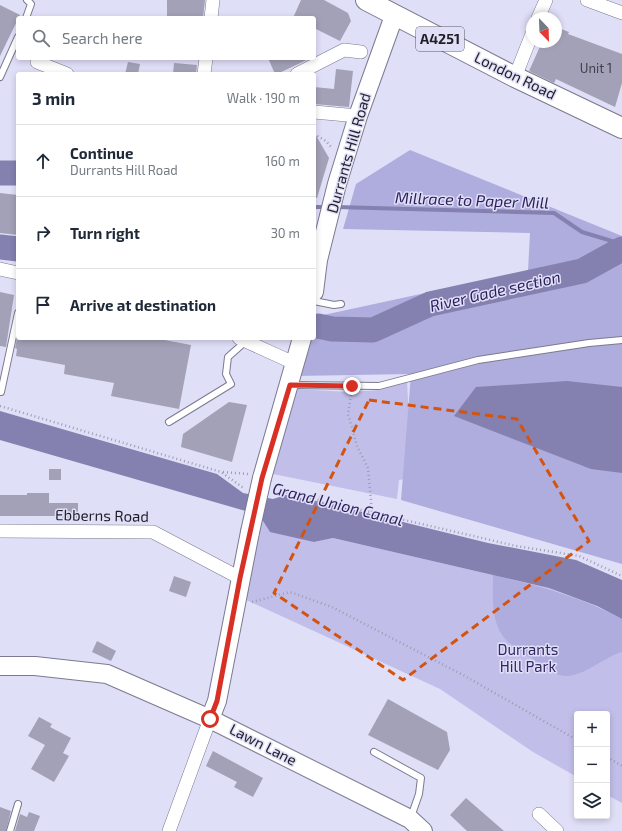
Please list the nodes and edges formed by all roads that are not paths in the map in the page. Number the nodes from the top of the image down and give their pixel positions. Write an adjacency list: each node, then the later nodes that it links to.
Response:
1 (27, 0): 8 (lane)
2 (213, 0): 9 (street)
3 (366, 0): 10 (main road, London Road / A4251)
4 (546, 0): 6 (street)
5 (587, 0): 7 (street)
6 (541, 12)
7 (622, 13)
8 (27, 16)
9 (211, 16)
10 (394, 16): 20 (main road, London Road / A4251); 22 (street, Durrants Hill Road)
11 (16, 41): 19 (lane)
12 (526, 48): 20 (street)
13 (361, 52): 18 (street)
14 (206, 60): 17 (street)
15 (37, 62): 16 (street)
16 (61, 72)
17 (204, 72)
18 (301, 72)
19 (0, 77)
20 (515, 77): 23 (main road, London Road / A4251)
21 (316, 112): 22 (street)
22 (358, 116): 26 (street, Durrants Hill Road)
23 (622, 128)
24 (0, 269): 25 (street)
25 (16, 273)
26 (316, 276)
27 (316, 301): 28 (lane)
28 (341, 304)
29 (16, 322): 35 (lane)
30 (242, 340): 33 (street); 36 (lane)
31 (301, 340): 33 (street)
32 (622, 340): 34 (lane)
33 (294, 363): 34 (street)
34 (290, 385): 38 (street, bridge)
35 (1, 392)
36 (169, 422)
37 (0, 531): 38 (street, Ebberns Road)
38 (240, 578): 40 (street)
39 (0, 666): 40 (street, Lawn Lane)
40 (210, 719): 44 (street, Lawn Lane); 46 (street)
41 (374, 752): 44 (lane)
42 (18, 804): 45 (lane)
43 (539, 814): 47 (street)
44 (417, 825)
45 (10, 831)
46 (169, 831)
47 (557, 831)

